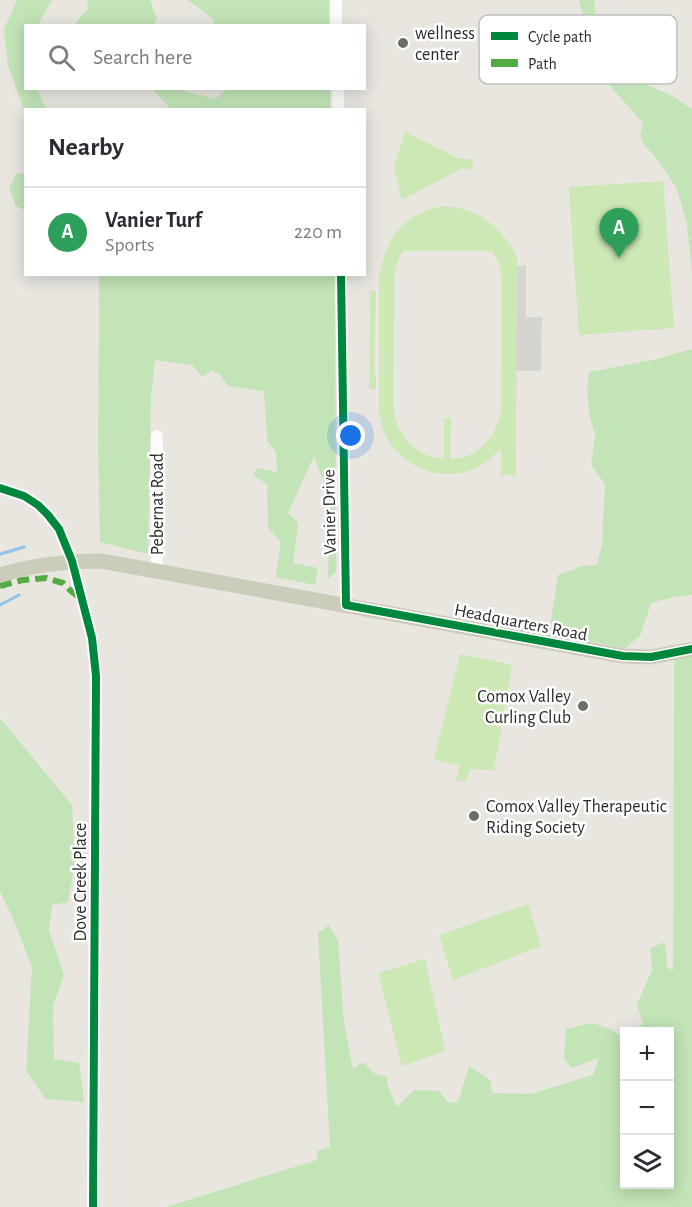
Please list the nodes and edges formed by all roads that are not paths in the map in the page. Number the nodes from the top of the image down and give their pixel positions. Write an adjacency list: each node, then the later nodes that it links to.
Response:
1 (336, 0): 2 (street)
2 (336, 24)
3 (338, 90): 4 (street)
4 (338, 108)
5 (341, 276): 11 (street, Vanier Drive)
6 (157, 436): 9 (street, Pebernat Road)
7 (0, 488): 8 (street)
8 (72, 561): 9 (main road, Headquarters Road); 10 (main road, Headquarters Road); 13 (street, Dove Creek Place)
9 (157, 572): 11 (main road, Headquarters Road)
10 (0, 575)
11 (346, 605): 12 (main road, Headquarters Road)
12 (692, 649)
13 (93, 1207)

